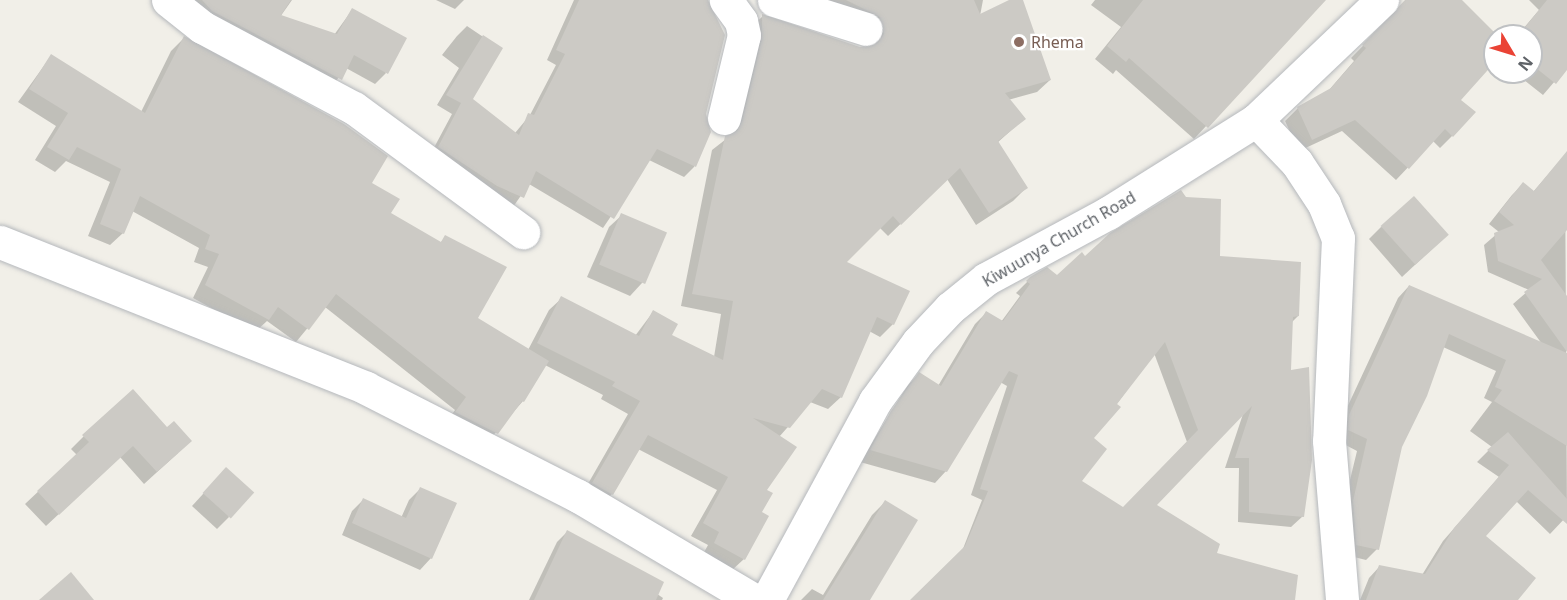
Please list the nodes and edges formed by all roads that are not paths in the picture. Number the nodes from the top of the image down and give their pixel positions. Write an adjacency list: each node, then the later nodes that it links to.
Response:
1 (168, 0): 8 (street)
2 (774, 0): 5 (street)
3 (1382, 0): 7 (street, Kiwuunya Church Road)
4 (740, 4): 6 (street)
5 (866, 28)
6 (724, 118)
7 (1256, 120): 11 (street, Kiwuunya Church Road); 12 (street)
8 (523, 232)
9 (0, 242): 10 (street)
10 (754, 600)
11 (767, 600)
12 (1341, 600)

